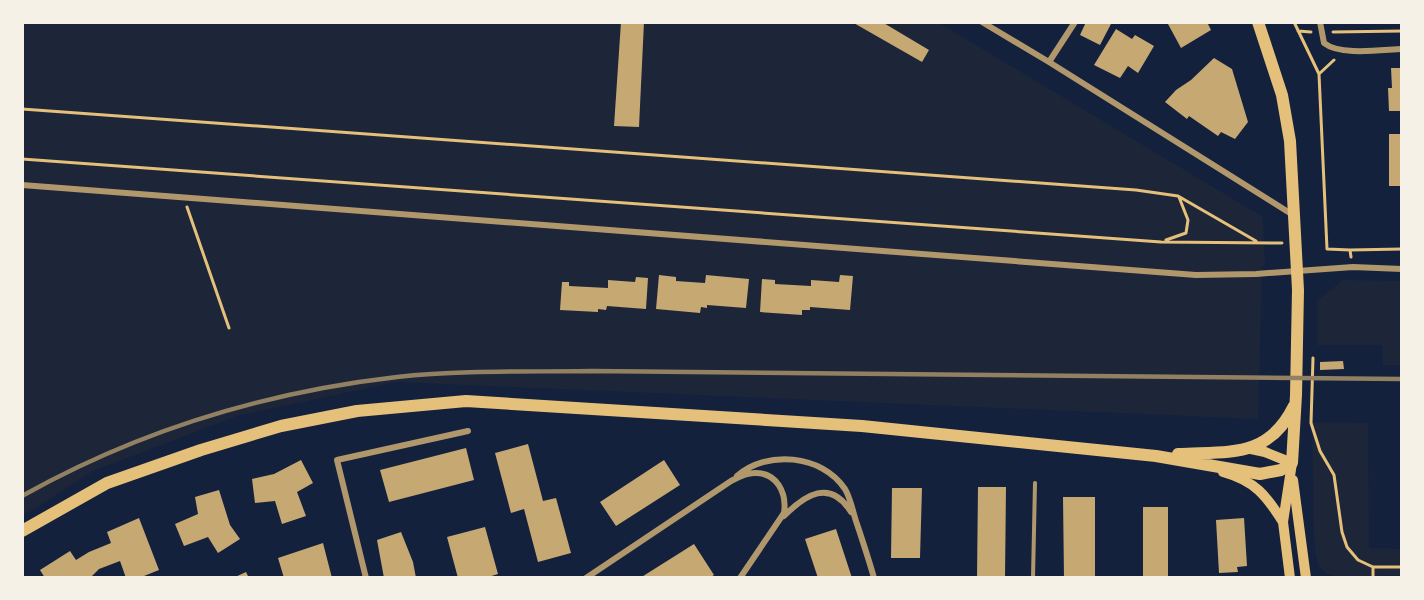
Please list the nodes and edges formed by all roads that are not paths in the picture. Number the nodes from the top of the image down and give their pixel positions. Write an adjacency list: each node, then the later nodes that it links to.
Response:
1 (982, 22): 6 (street)
2 (1075, 22): 6 (street)
3 (1258, 22): 8 (main road)
4 (1320, 22): 5 (street)
5 (1401, 49)
6 (1049, 62): 8 (street)
7 (22, 185): 10 (street)
8 (1294, 215): 10 (main road)
9 (1401, 269): 10 (street)
10 (1297, 270): 11 (main road)
11 (1296, 402): 13 (main road); 15 (main road)
12 (468, 431): 22 (street)
13 (1251, 449): 14 (main road); 15 (main road)
14 (1156, 456): 15 (main road); 19 (main road); 21 (main road)
15 (1292, 463): 19 (main road); 28 (main road)
16 (731, 481): 18 (street); 20 (street); 23 (street)
17 (1035, 483): 26 (lane)
18 (779, 522): 20 (street); 24 (street)
19 (1283, 522): 27 (main road)
20 (858, 526): 25 (street)
21 (22, 531)
22 (366, 578)
23 (586, 578)
24 (740, 578)
25 (874, 578)
26 (1034, 578)
27 (1290, 578)
28 (1306, 578)

